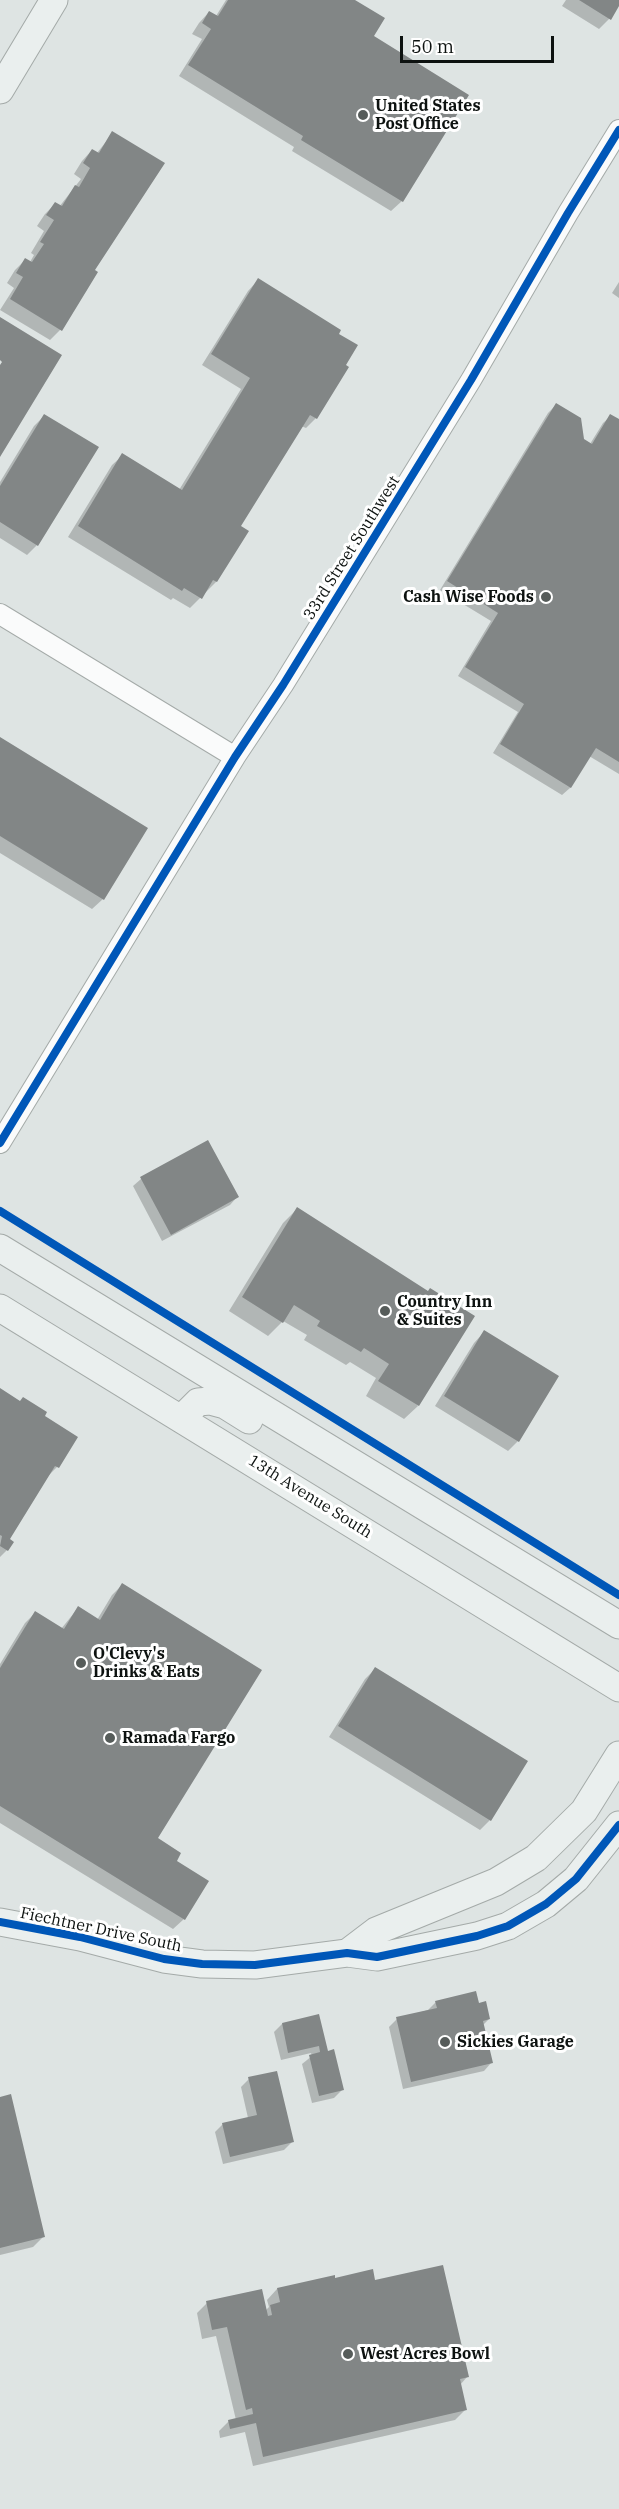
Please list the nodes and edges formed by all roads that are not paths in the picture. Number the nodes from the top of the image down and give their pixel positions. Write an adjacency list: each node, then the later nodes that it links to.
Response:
1 (54, 0): 2 (main road)
2 (0, 90)
3 (619, 130): 5 (street, 33rd Street Southwest)
4 (0, 614): 5 (street)
5 (235, 757): 6 (street, 33rd Street Southwest)
6 (0, 1143)
7 (0, 1248): 10 (main road)
8 (0, 1308): 9 (main road, 13th Avenue South)
9 (182, 1418): 10 (main road); 12 (main road, 13th Avenue South)
10 (378, 1478): 11 (main road)
11 (619, 1625)
12 (619, 1688)
13 (619, 1755): 16 (main road, Fiechtner Drive South)
14 (619, 1825): 16 (main road, Fiechtner Drive South)
15 (0, 1922): 16 (main road, Fiechtner Drive South)
16 (347, 1953)

